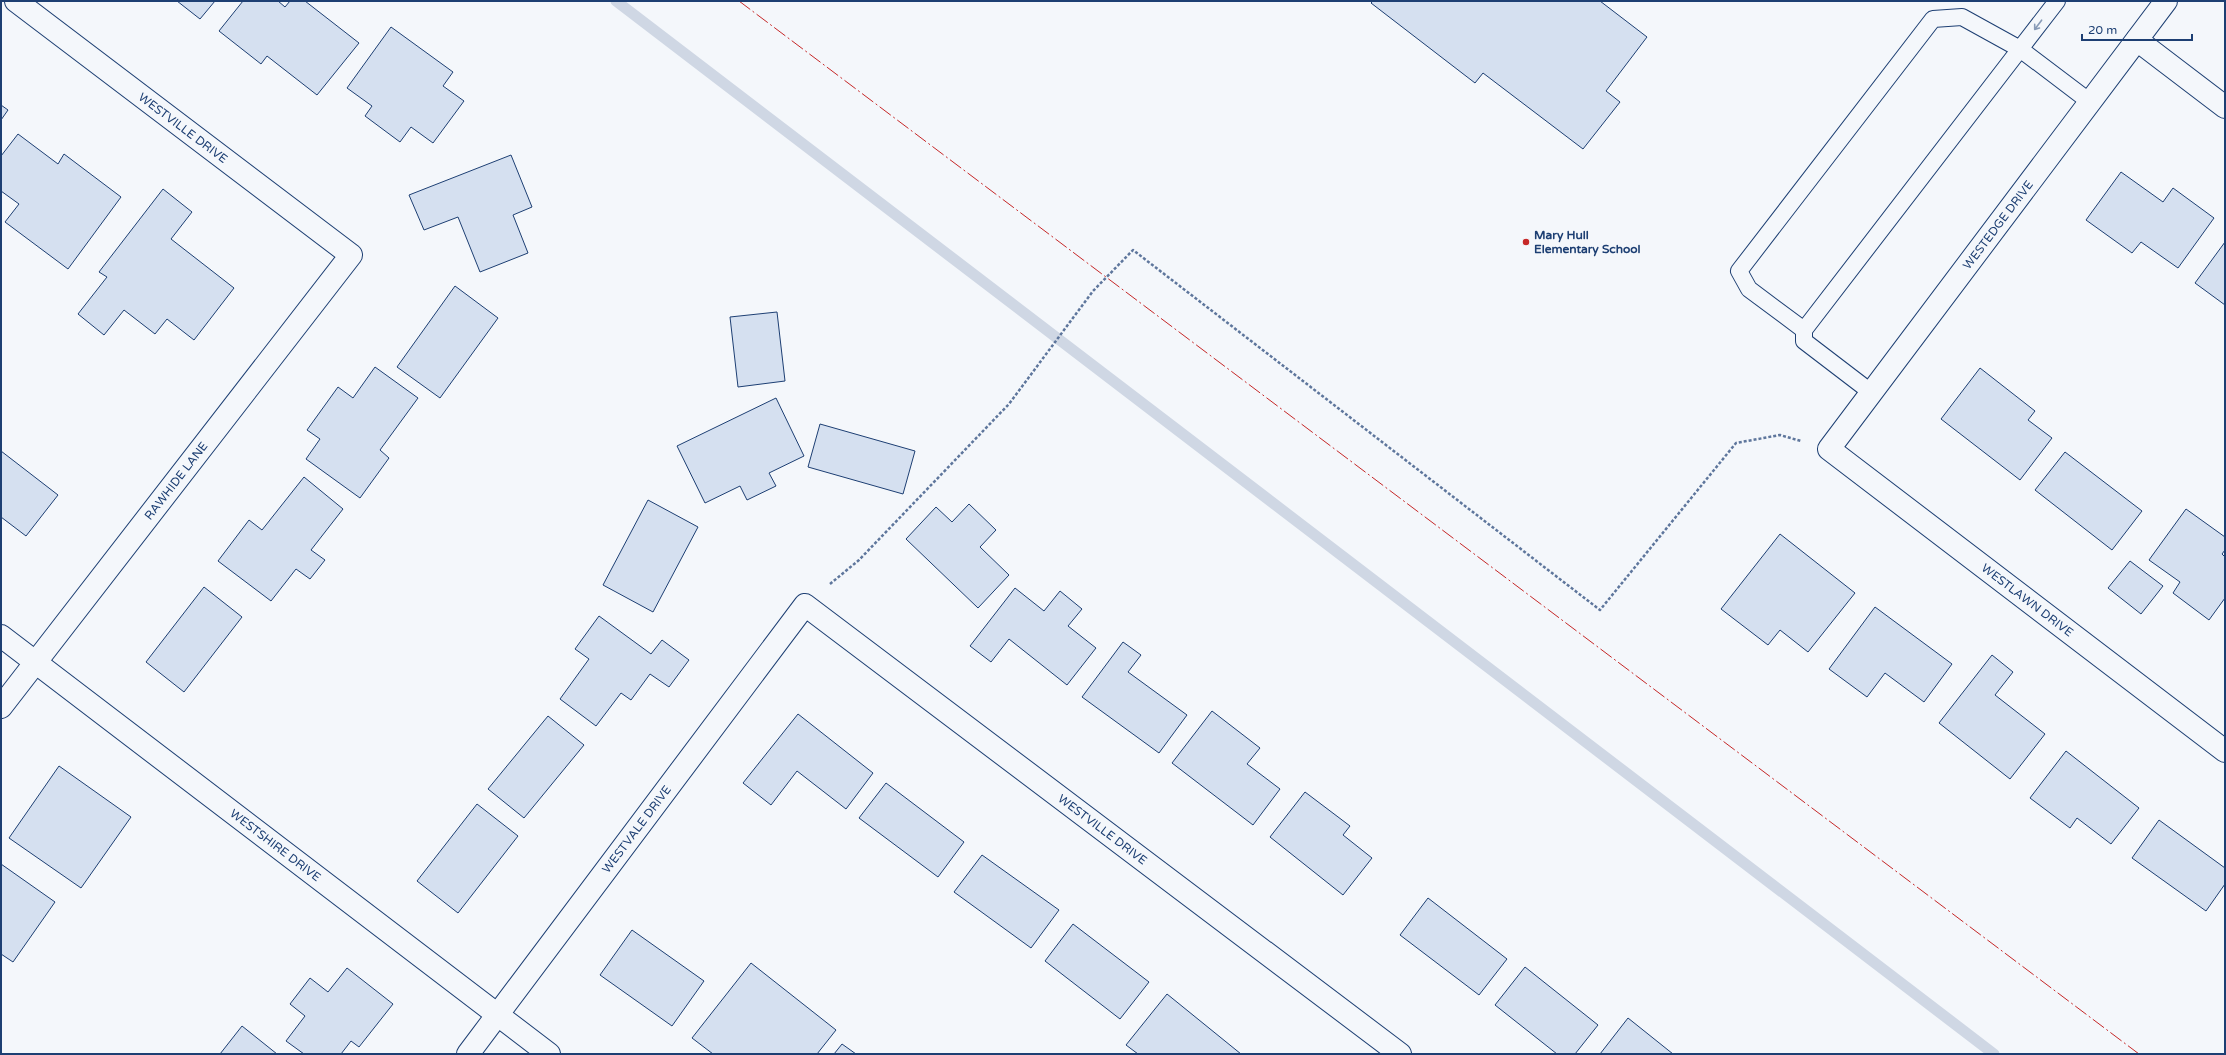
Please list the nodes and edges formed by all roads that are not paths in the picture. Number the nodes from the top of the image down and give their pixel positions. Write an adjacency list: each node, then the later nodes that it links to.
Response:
1 (16, 1): 8 (street, WESTVILLE DRIVE)
2 (2057, 1): 5 (lane, one-way to 5)
3 (2166, 1): 4 (street, WESTEDGE DRIVE)
4 (2137, 40): 6 (street, WESTEDGE DRIVE); 7 (street)
5 (2020, 49): 6 (lane); 9 (lane); 9 (lane)
6 (2090, 102): 10 (street, WESTEDGE DRIVE)
7 (2225, 107)
8 (351, 255): 14 (street, RAWHIDE LANE)
9 (1804, 330): 10 (lane)
10 (1872, 393): 11 (street, WESTEDGE DRIVE)
11 (1829, 449): 16 (street, WESTLAWN DRIVE)
12 (804, 605): 17 (street, WESTVALE DRIVE); 20 (street, WESTVILLE DRIVE)
13 (1, 636): 14 (street, WESTSHIRE DRIVE)
14 (35, 662): 15 (street, RAWHIDE LANE); 17 (street, WESTSHIRE DRIVE)
15 (1, 707)
16 (2225, 751)
17 (498, 1015): 18 (street, WESTVALE DRIVE); 19 (street, WESTSHIRE DRIVE)
18 (468, 1054)
19 (549, 1054)
20 (1400, 1054)

